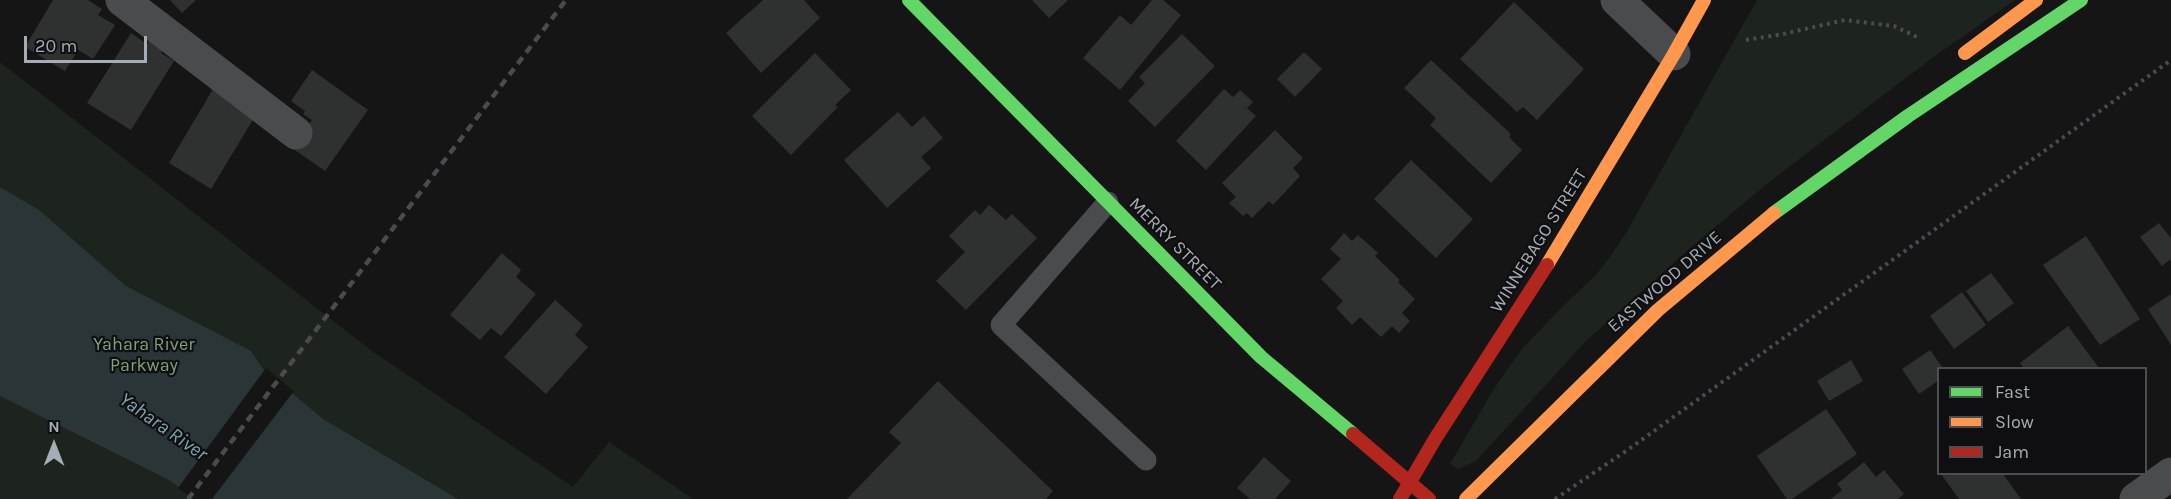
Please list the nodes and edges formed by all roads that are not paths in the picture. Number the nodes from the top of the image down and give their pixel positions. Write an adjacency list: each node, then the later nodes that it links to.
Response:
1 (122, 0): 11 (street)
2 (909, 0): 12 (street, MERRY STREET)
3 (1617, 0): 7 (street)
4 (1704, 0): 7 (street, WINNEBAGO STREET)
5 (2036, 0): 8 (street)
6 (2081, 0): 10 (street, EASTWOOD DRIVE)
7 (1674, 54): 15 (street, WINNEBAGO STREET)
8 (1958, 58)
9 (1944, 75): 10 (street, EASTWOOD DRIVE)
10 (1908, 116): 18 (street, EASTWOOD DRIVE)
11 (296, 133)
12 (1108, 202): 13 (lane); 15 (street, MERRY STREET)
13 (1146, 460)
14 (2171, 474): 19 (street)
15 (1409, 483): 16 (street, WINNEBAGO STREET); 17 (street, MERRY STREET)
16 (1400, 499)
17 (1429, 499)
18 (1466, 499)
19 (2136, 499)

